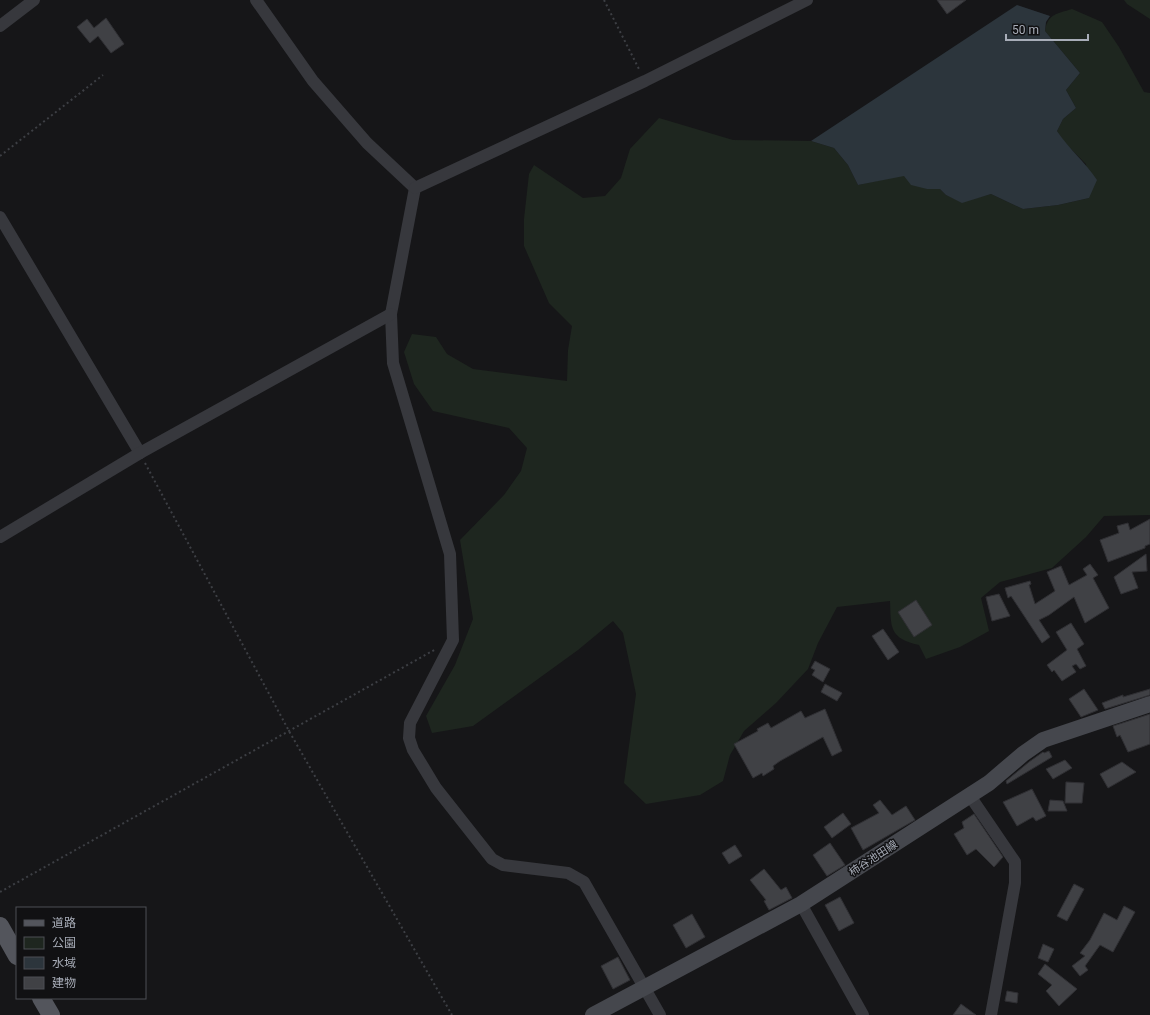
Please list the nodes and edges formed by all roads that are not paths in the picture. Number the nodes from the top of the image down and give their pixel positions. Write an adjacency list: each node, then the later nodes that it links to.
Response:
1 (34, 0): 4 (street)
2 (256, 0): 5 (street)
3 (807, 0): 5 (street)
4 (0, 26)
5 (415, 188): 7 (street)
6 (0, 217): 8 (street)
7 (391, 314): 8 (street); 15 (street)
8 (140, 453): 9 (street)
9 (0, 537)
10 (1150, 704): 11 (main road, 柿谷池田線)
11 (970, 796): 12 (main road, 柿谷池田線); 21 (street)
12 (801, 904): 15 (main road, 柿谷池田線); 20 (street)
13 (0, 926): 14 (main road)
14 (16, 954)
15 (646, 988): 18 (main road, 柿谷池田線); 19 (street)
16 (42, 999): 17 (main road)
17 (50, 1015)
18 (593, 1015)
19 (660, 1015)
20 (862, 1015)
21 (991, 1015)

